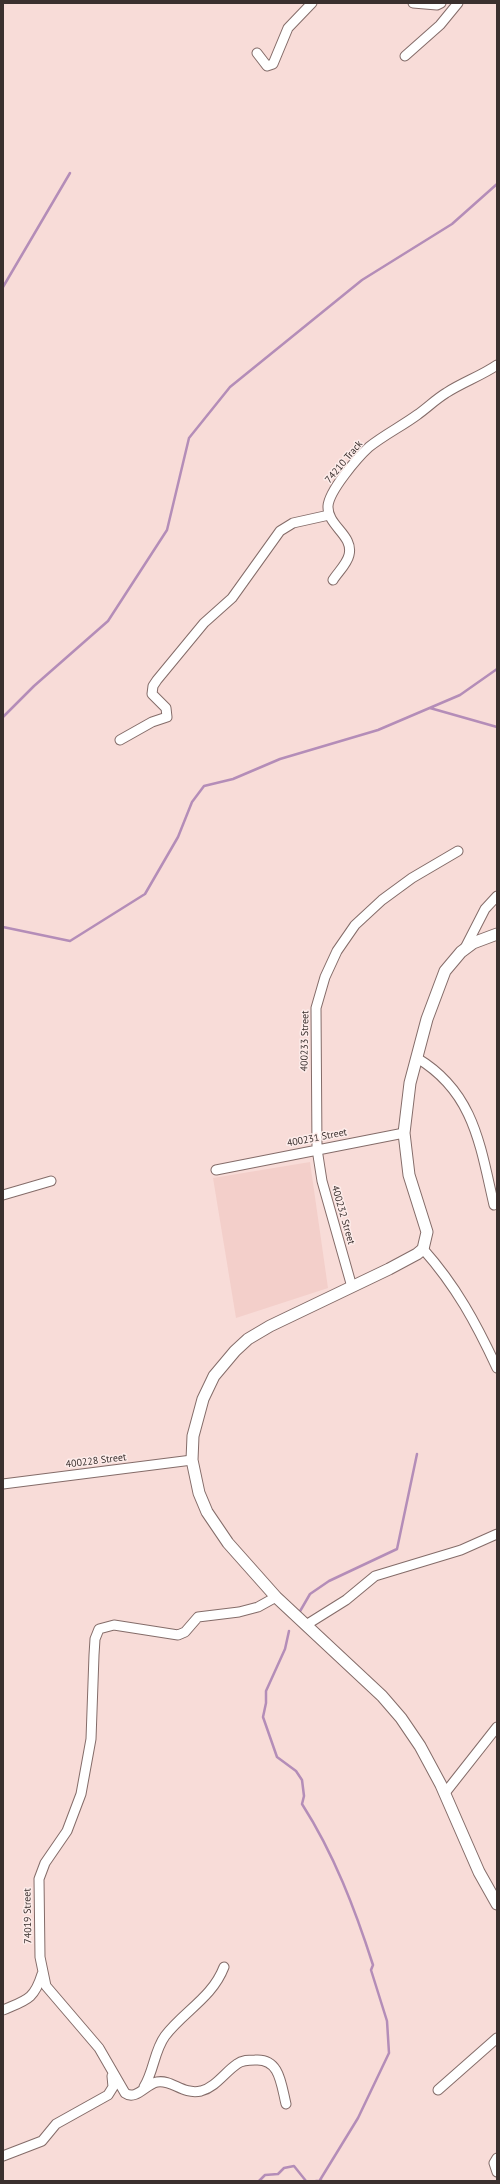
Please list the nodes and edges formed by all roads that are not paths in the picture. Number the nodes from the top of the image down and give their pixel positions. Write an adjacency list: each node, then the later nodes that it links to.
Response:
1 (312, 3): 5 (street)
2 (413, 3): 3 (street)
3 (441, 3)
4 (458, 3): 6 (street)
5 (257, 53)
6 (405, 56)
7 (497, 365): 8 (street, 74210 Track)
8 (329, 515): 9 (street); 10 (street)
9 (333, 580)
10 (120, 740)
11 (458, 851): 17 (street, 400233 Street)
12 (497, 896): 14 (street)
13 (497, 934): 14 (street)
14 (464, 950): 15 (street)
15 (417, 1058): 16 (street); 21 (street)
16 (404, 1133): 17 (street, 400231 Street); 22 (street)
17 (317, 1149): 18 (street, 400231 Street); 23 (street, 400232 Street)
18 (216, 1170)
19 (50, 1181): 20 (street)
20 (3, 1195)
21 (494, 1205)
22 (422, 1248): 23 (street); 24 (street)
23 (352, 1286): 25 (street)
24 (497, 1368)
25 (192, 1460): 26 (street, 400228 Street); 28 (street)
26 (3, 1484)
27 (497, 1534): 29 (street)
28 (276, 1597): 29 (street); 34 (street, 74019 Street)
29 (306, 1625): 31 (street)
30 (497, 1727): 31 (street)
31 (445, 1793): 32 (street)
32 (497, 1904)
33 (224, 1967): 38 (street)
34 (42, 1974): 35 (street); 37 (street, 74019 Street)
35 (3, 2010)
36 (497, 2038): 39 (street)
37 (110, 2065): 38 (street, 74019 Street); 41 (street)
38 (142, 2090): 40 (street)
39 (438, 2090)
40 (286, 2104)
41 (3, 2156)
42 (497, 2158): 43 (street)
43 (497, 2172)

